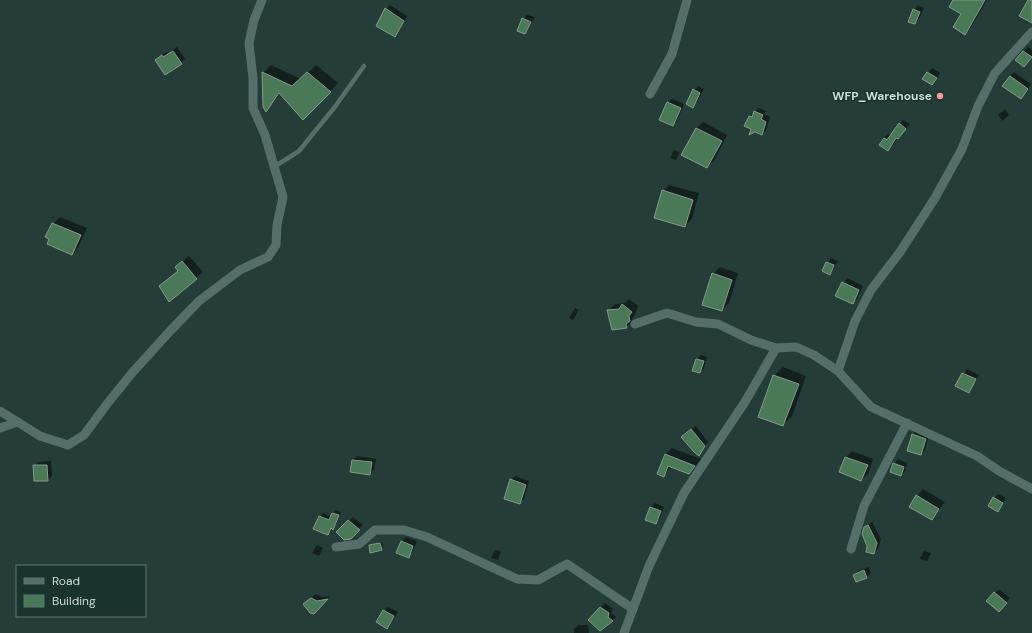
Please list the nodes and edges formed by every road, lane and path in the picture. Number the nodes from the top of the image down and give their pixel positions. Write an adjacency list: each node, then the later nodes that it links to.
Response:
1 (262, 0): 6 (street)
2 (687, 0): 5 (street)
3 (1032, 32): 9 (street)
4 (364, 66): 6 (lane)
5 (650, 94)
6 (274, 167): 11 (street)
7 (635, 324): 8 (street)
8 (776, 348): 9 (street); 17 (street)
9 (838, 371): 12 (street)
10 (0, 411): 11 (street)
11 (18, 422): 13 (street)
12 (907, 423): 14 (street); 16 (street)
13 (0, 428)
14 (1032, 489)
15 (336, 547): 17 (street)
16 (851, 549)
17 (633, 609): 18 (street)
18 (624, 633)

